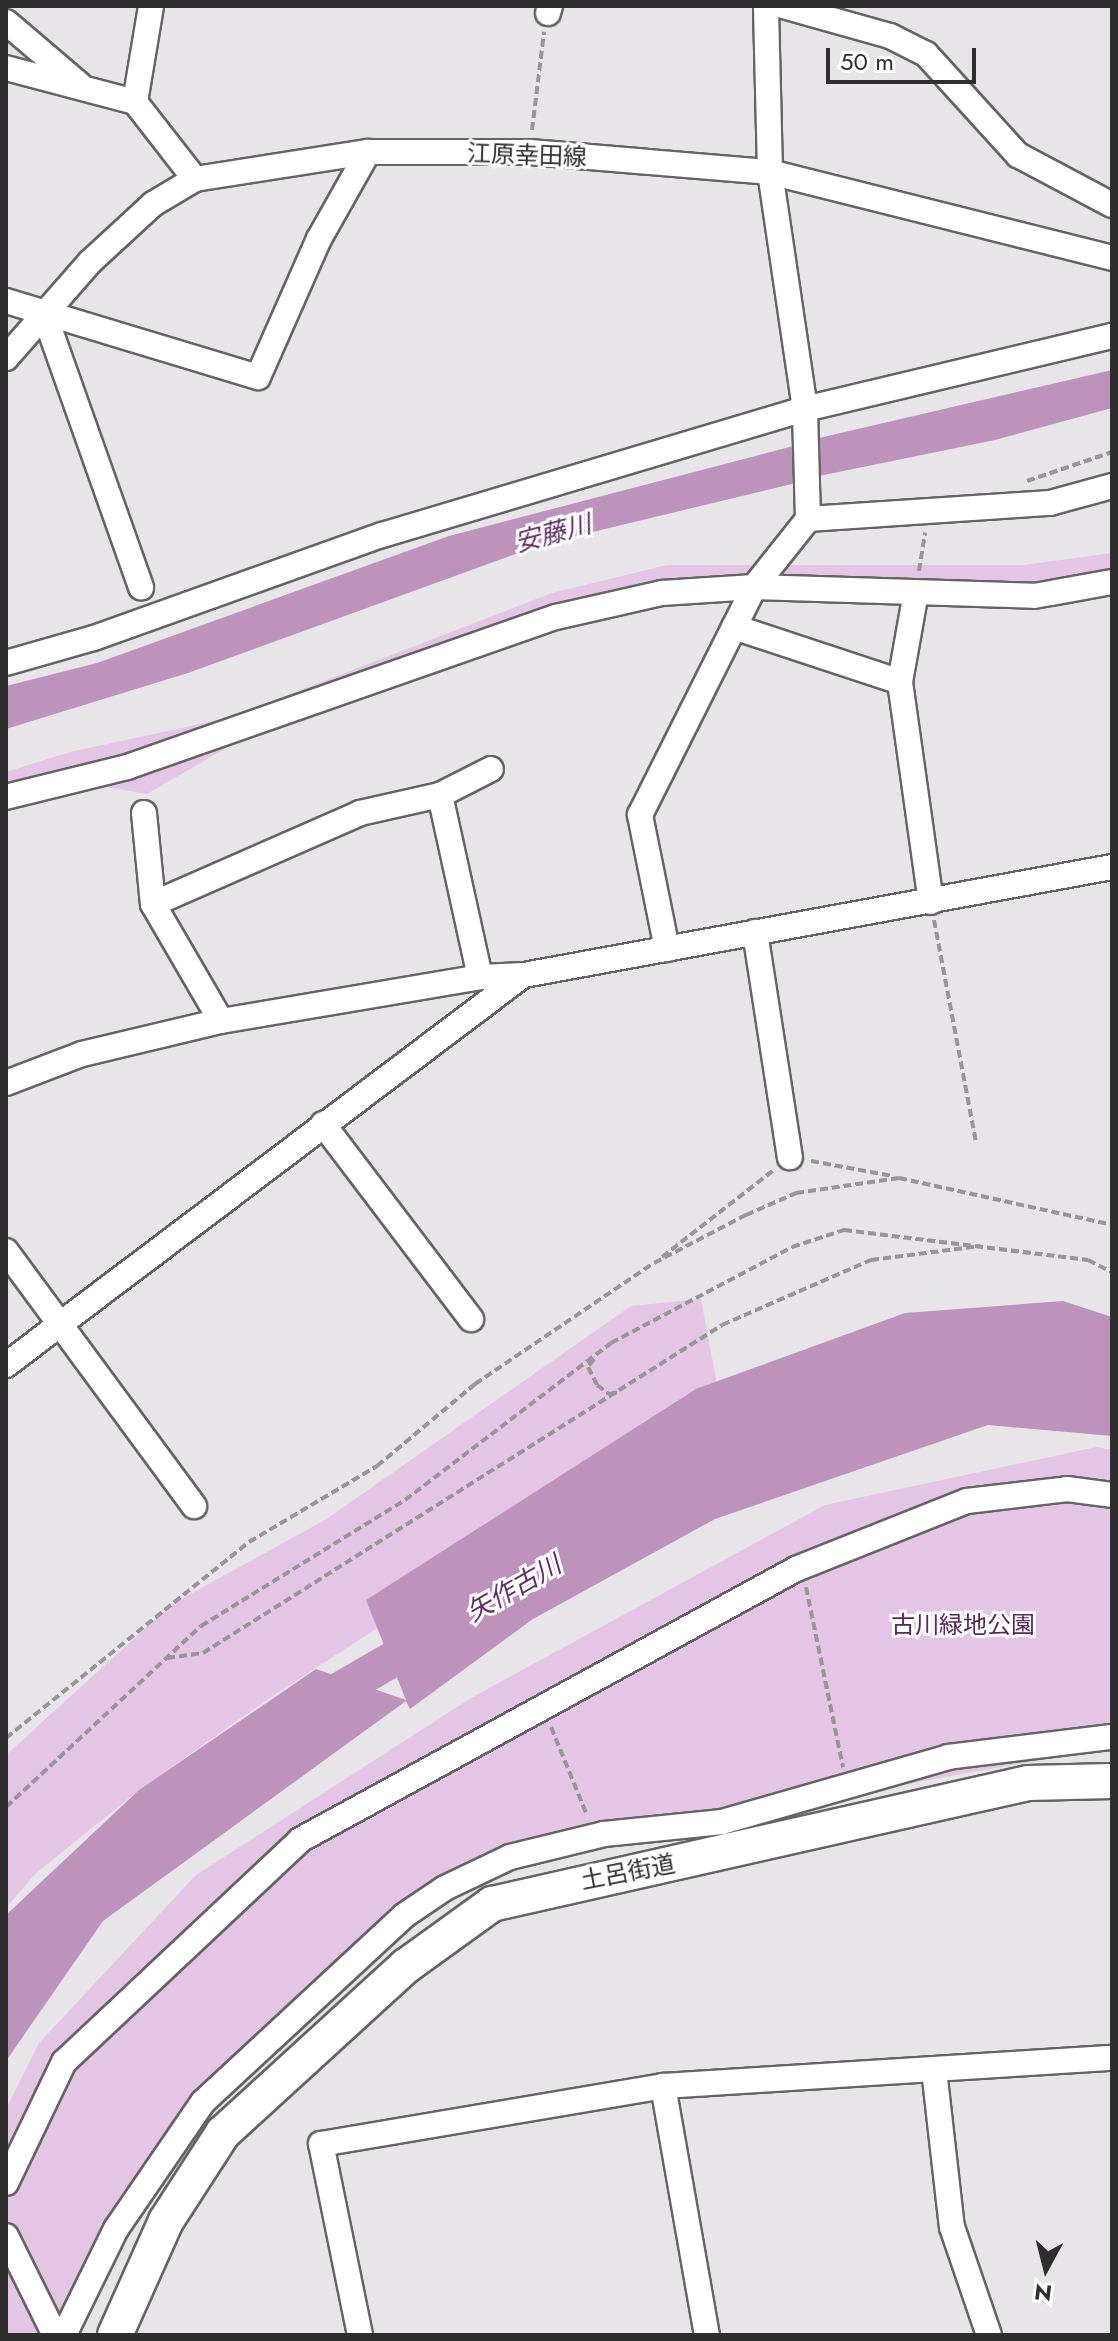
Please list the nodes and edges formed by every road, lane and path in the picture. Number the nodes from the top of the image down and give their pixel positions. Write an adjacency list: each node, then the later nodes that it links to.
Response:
1 (151, 6): 8 (street)
2 (766, 6): 11 (street)
3 (783, 6): 13 (street)
4 (549, 9): 10 (path)
5 (6, 22): 7 (street)
6 (6, 68): 7 (street)
7 (87, 91): 8 (street)
8 (135, 102): 12 (street)
9 (368, 152): 10 (street, 江原幸田線); 12 (street, 江原幸田線); 16 (street)
10 (530, 152): 11 (street, 江原幸田線)
11 (770, 172): 14 (street, 江原幸田線); 19 (street)
12 (195, 179): 16 (street, 江原幸田線)
13 (1112, 205)
14 (1112, 258)
15 (6, 301): 16 (street)
16 (45, 316): 18 (street, 江原幸田線); 24 (street)
17 (1112, 336): 19 (street)
18 (6, 358)
19 (806, 420): 22 (street); 28 (street)
20 (1112, 486): 21 (street)
21 (927, 514): 22 (street); 26 (path)
22 (808, 519): 25 (street)
23 (1112, 582): 26 (street)
24 (141, 587)
25 (754, 587): 26 (street); 27 (street); 32 (street)
26 (916, 592): 29 (street)
27 (734, 627): 29 (street); 38 (street)
28 (6, 663)
29 (900, 682): 35 (street)
30 (491, 769): 31 (street)
31 (440, 795): 36 (street); 40 (street)
32 (6, 797)
33 (144, 813): 36 (street)
34 (1112, 867): 35 (street)
35 (931, 902): 37 (street); 44 (path)
36 (153, 904): 41 (street)
37 (755, 932): 38 (street); 45 (street)
38 (667, 949): 39 (street)
39 (524, 975): 40 (street); 43 (street)
40 (480, 977): 41 (street)
41 (221, 1021): 42 (street)
42 (6, 1083)
43 (323, 1124): 52 (street); 53 (street)
44 (976, 1142)
45 (790, 1157): 46 (path); 50 (path)
46 (899, 1178): 47 (path); 50 (path)
47 (1112, 1225)
48 (989, 1245): 51 (path); 54 (path); 56 (path)
49 (6, 1251): 53 (street)
50 (654, 1263): 63 (path)
51 (1112, 1272)
52 (471, 1319)
53 (61, 1324): 55 (street); 58 (street)
54 (598, 1353): 56 (path); 60 (path)
55 (6, 1365)
56 (621, 1391): 60 (path)
57 (1112, 1495): 59 (street)
58 (194, 1506)
59 (802, 1567): 61 (street); 65 (path)
60 (164, 1658): 66 (path)
61 (543, 1707): 67 (path); 71 (street)
62 (1112, 1737): 65 (street)
63 (6, 1738)
64 (1112, 1781): 75 (street, 土呂街道)
65 (847, 1785): 67 (street)
66 (6, 1807)
67 (595, 1836): 74 (street)
68 (1112, 2058): 69 (street)
69 (934, 2070): 70 (street); 78 (street)
70 (663, 2086): 76 (street); 77 (street)
71 (6, 2183)
72 (6, 2236): 73 (street)
73 (55, 2335)
74 (64, 2335)
75 (115, 2335)
76 (360, 2335)
77 (707, 2335)
78 (989, 2335)

